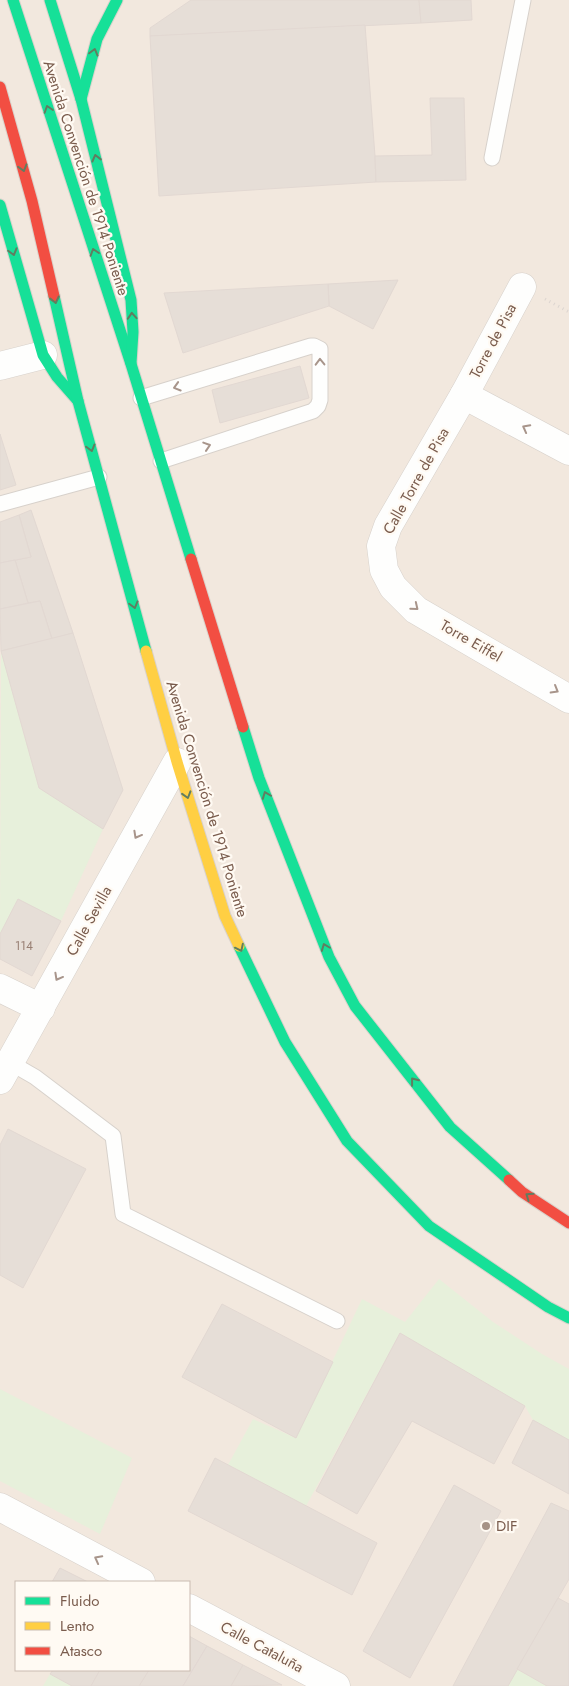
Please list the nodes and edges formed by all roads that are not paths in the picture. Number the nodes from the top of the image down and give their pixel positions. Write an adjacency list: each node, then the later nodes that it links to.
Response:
1 (13, 0): 11 (main road, Avenida Convención de 1914 Poniente, one-way to 1)
2 (50, 0): 6 (main road, Avenida Convención de 1914 Poniente)
3 (117, 0): 6 (main road, one-way to 3)
4 (523, 0): 7 (lane)
5 (0, 87): 15 (main road, Avenida Convención de 1914 Poniente, one-way to 15)
6 (81, 99): 11 (main road, Avenida Convención de 1914 Poniente, one-way to 6)
7 (492, 158)
8 (0, 205): 10 (main road, Avenida Convención de 1914 Poniente, one-way to 10)
9 (522, 287): 13 (street, Torre de Pisa)
10 (43, 355): 12 (street); 15 (main road, Avenida Convención de 1914 Poniente)
11 (131, 364): 14 (main road, Avenida Convención de 1914 Poniente)
12 (0, 366)
13 (464, 395): 16 (street, one-way to 13); 20 (street, Calle Torre de Pisa)
14 (141, 398): 17 (main road, Avenida Convención de 1914 Poniente); 17 (lane, one-way to 14)
15 (78, 401): 18 (main road, Avenida Convención de 1914 Poniente, one-way to 18)
16 (569, 451)
17 (161, 461): 26 (main road, Avenida Convención de 1914 Poniente, one-way to 17)
18 (99, 477): 19 (lane); 22 (main road, Avenida Convención de 1914 Poniente, one-way to 22)
19 (0, 504)
20 (384, 570): 21 (street, Torre Eiffel, one-way to 21)
21 (569, 699)
22 (177, 762): 24 (street, Calle Sevilla, one-way to 24); 27 (main road, Avenida Convención de 1914 Poniente, one-way to 27)
23 (0, 988): 24 (street)
24 (41, 1008): 25 (street, Calle Sevilla)
25 (5, 1071): 28 (lane)
26 (569, 1223)
27 (569, 1318)
28 (337, 1321)
29 (0, 1507): 30 (street, one-way to 29)
30 (139, 1581)
31 (190, 1609): 32 (street, Calle Cataluña)
32 (336, 1686)

